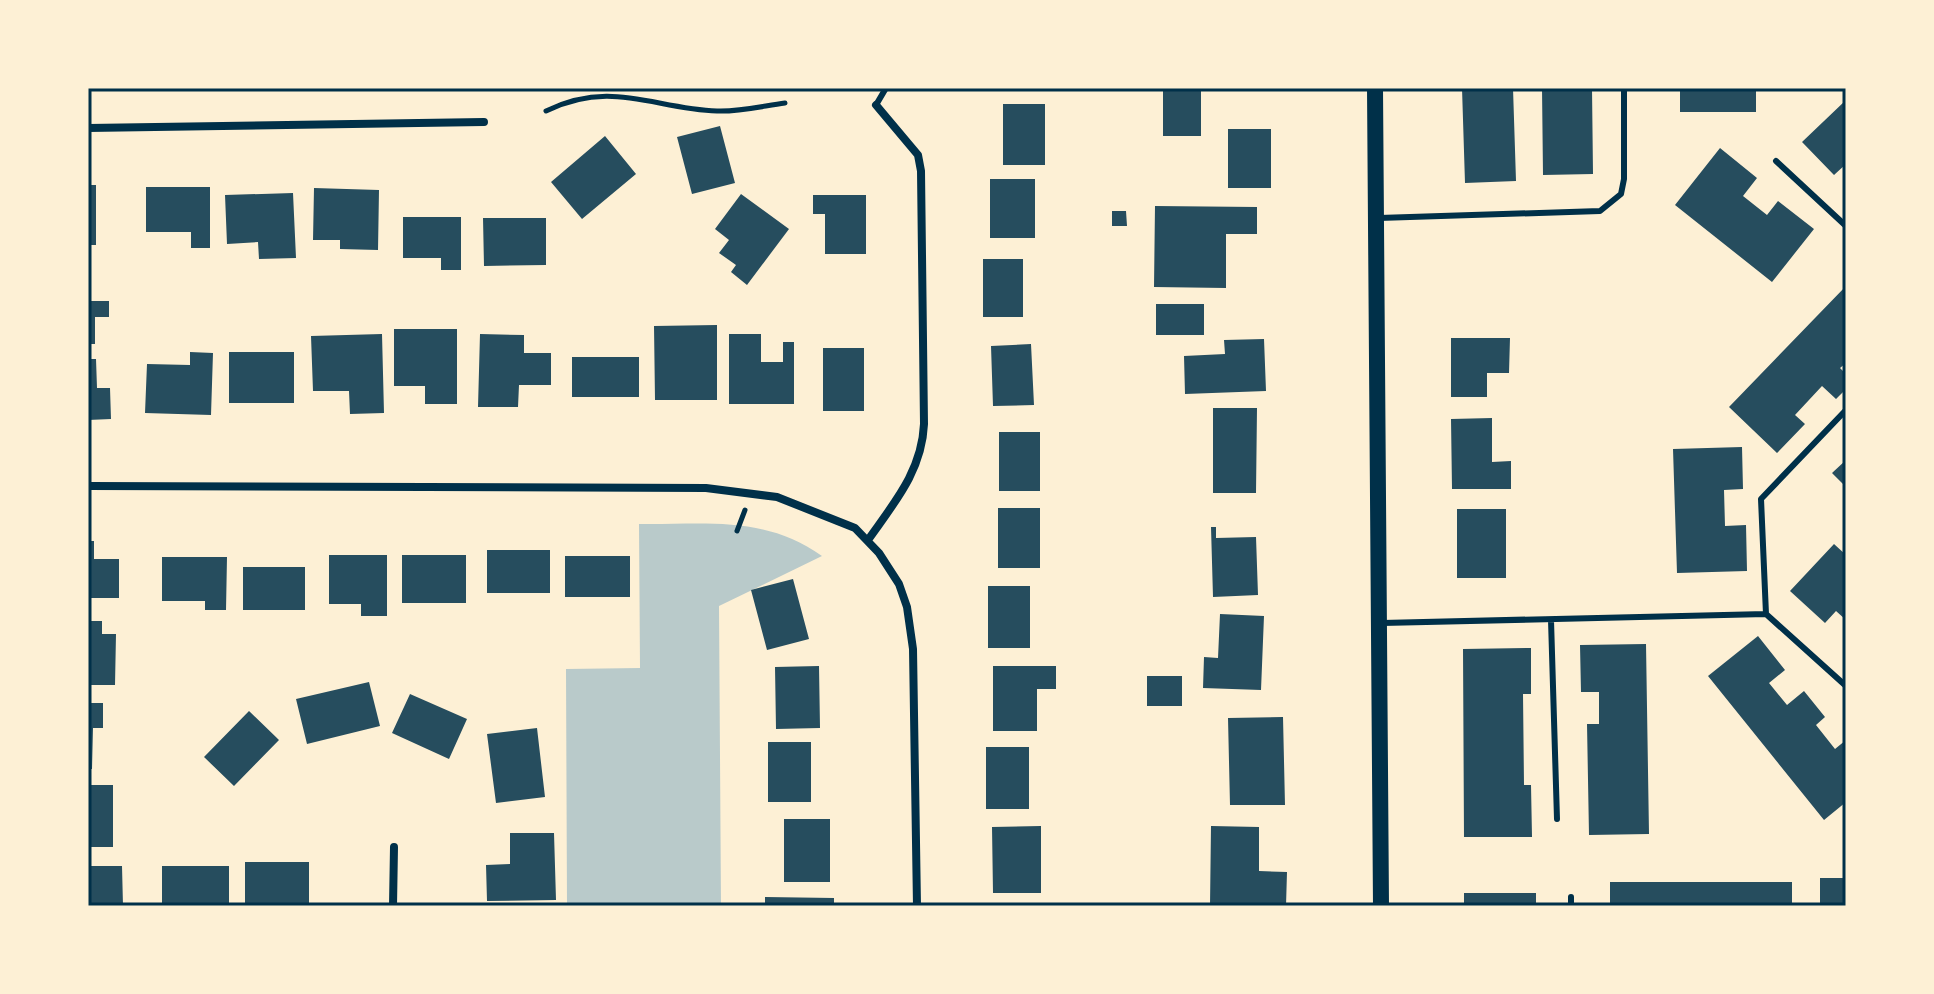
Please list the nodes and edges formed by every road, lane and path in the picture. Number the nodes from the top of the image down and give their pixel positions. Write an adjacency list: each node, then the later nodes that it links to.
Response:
1 (886, 88): 5 (lane)
2 (1375, 88): 10 (main road)
3 (1624, 88): 10 (lane)
4 (785, 103): 6 (path)
5 (876, 105): 16 (street)
6 (546, 111)
7 (484, 122): 8 (street)
8 (88, 128)
9 (1776, 161): 11 (lane)
10 (1376, 218): 19 (main road)
11 (1846, 226)
12 (1846, 410): 17 (lane)
13 (88, 486): 16 (street)
14 (746, 509): 15 (path)
15 (737, 531)
16 (868, 540): 25 (street)
17 (1766, 614): 18 (lane); 20 (lane)
18 (1551, 620): 19 (lane); 21 (lane)
19 (1379, 623): 26 (main road)
20 (1846, 686)
21 (1557, 819)
22 (394, 847): 24 (street)
23 (1571, 897): 27 (lane)
24 (393, 906)
25 (917, 906)
26 (1381, 906)
27 (1571, 906)

